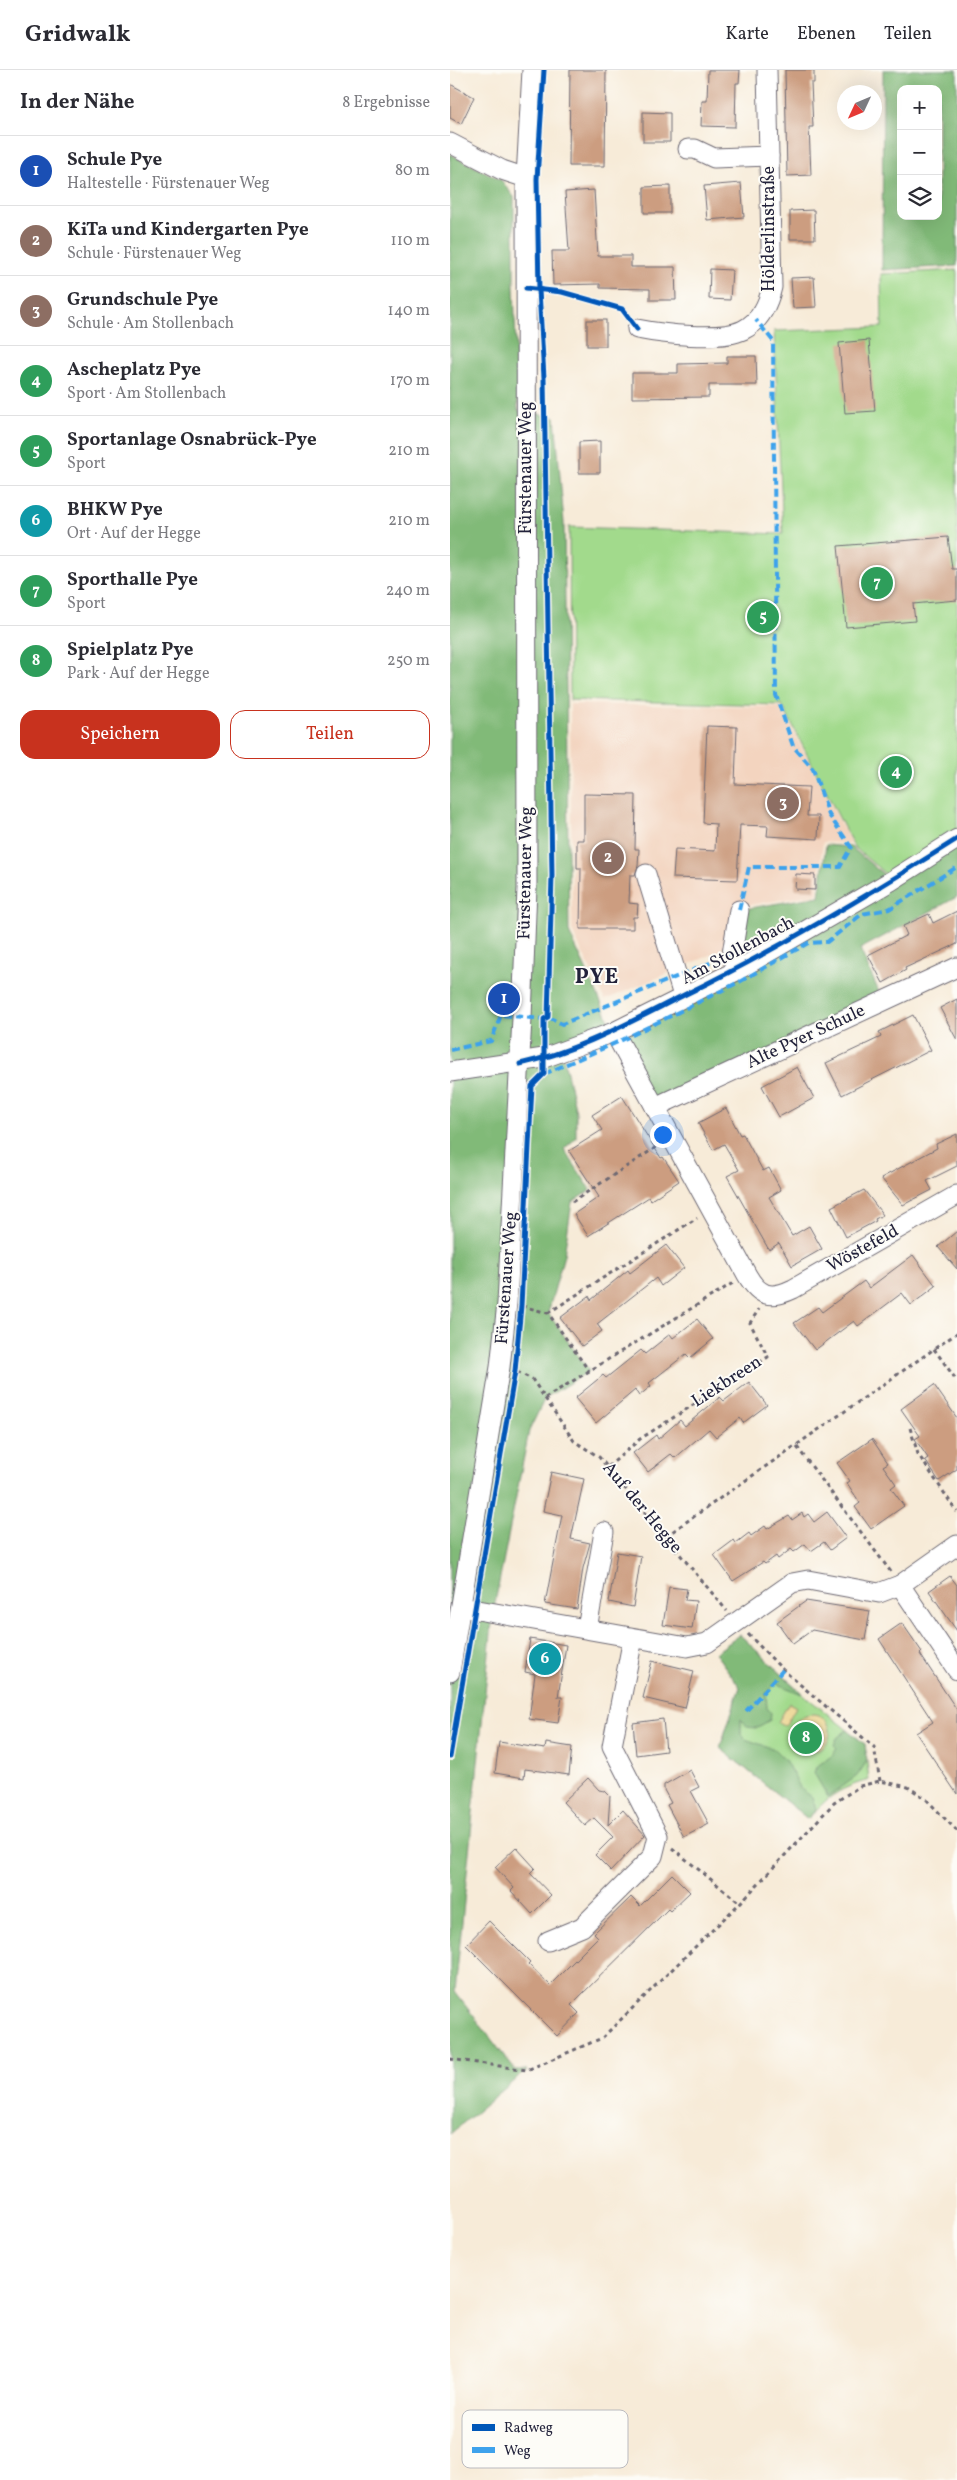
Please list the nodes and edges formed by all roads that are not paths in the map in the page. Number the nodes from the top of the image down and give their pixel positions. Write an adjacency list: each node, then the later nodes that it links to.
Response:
1 (532, 70): 6 (street, Fürstenauer Weg)
2 (767, 70): 5 (street, Hölderlinstraße)
3 (450, 143): 6 (street)
4 (688, 149): 5 (street)
5 (769, 156): 7 (street, Hölderlinstraße)
6 (526, 178): 15 (street, Fürstenauer Weg)
7 (637, 329)
8 (957, 839): 12 (street, Am Stollenbach)
9 (646, 874): 13 (street, Am Stollenbach)
10 (739, 910): 12 (street, Am Stollenbach)
11 (957, 967): 17 (street, Alte Pyer Schule)
12 (736, 971): 13 (street, Am Stollenbach)
13 (683, 996): 14 (street, Am Stollenbach)
14 (614, 1032): 15 (street, Am Stollenbach); 17 (street)
15 (520, 1064): 16 (street, Am Stollenbach); 22 (street, Fürstenauer Weg)
16 (450, 1072)
17 (655, 1108): 18 (street, Wöstefeld)
18 (957, 1195)
19 (604, 1532): 23 (street)
20 (957, 1545): 21 (street)
21 (900, 1585): 24 (street); 25 (street)
22 (461, 1607): 23 (street); 26 (street, Fürstenauer Weg)
23 (587, 1629): 24 (street)
24 (633, 1638): 27 (street)
25 (957, 1670)
26 (450, 1672)
27 (548, 1942)

